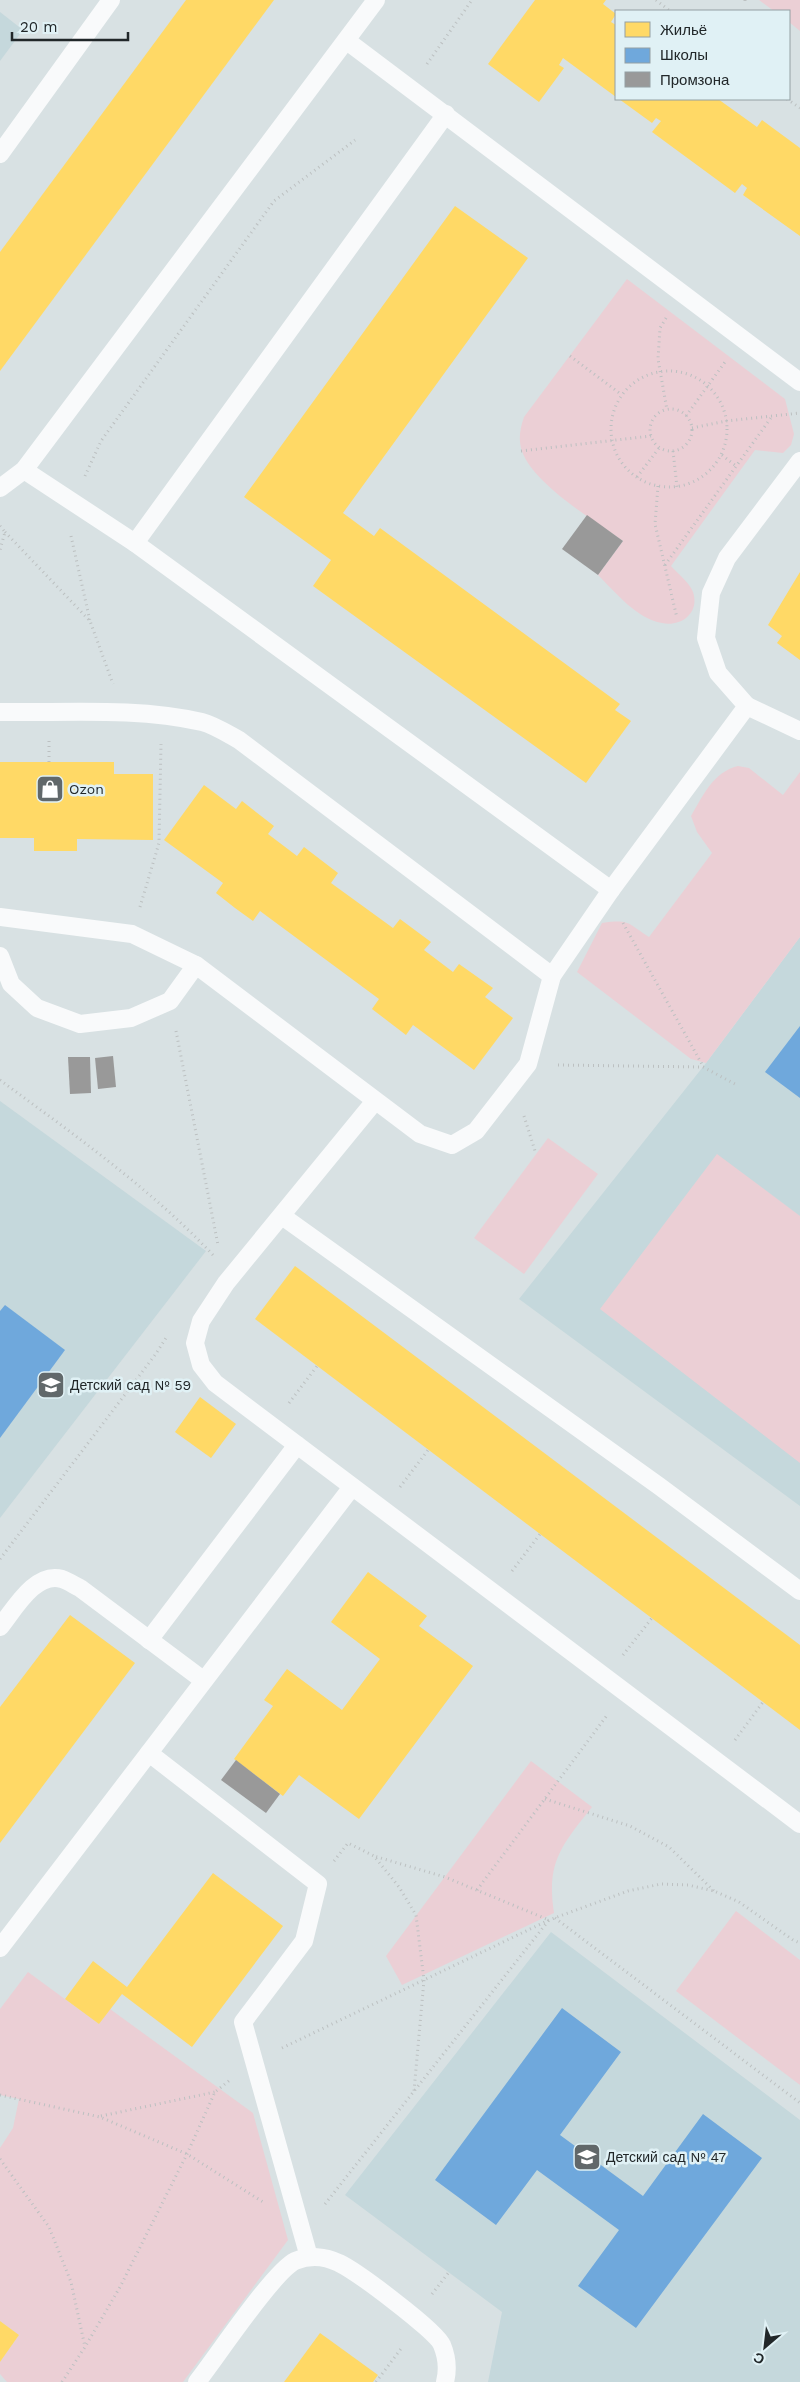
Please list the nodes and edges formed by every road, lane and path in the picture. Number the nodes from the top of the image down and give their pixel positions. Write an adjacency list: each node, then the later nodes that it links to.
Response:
1 (111, 0): 12 (lane)
2 (376, 0): 6 (lane)
3 (472, 0): 7 (path)
4 (656, 0): 5 (path)
5 (669, 10)
6 (347, 41): 7 (lane); 34 (lane)
7 (410, 87): 10 (lane)
8 (788, 100): 9 (path)
9 (800, 108)
10 (446, 114): 13 (lane); 42 (lane)
11 (355, 140): 39 (path)
12 (0, 154)
13 (684, 294): 14 (lane); 16 (path)
14 (742, 338): 17 (lane); 18 (path)
15 (570, 356): 19 (path)
16 (660, 372): 18 (path); 19 (path); 20 (path)
17 (800, 382)
18 (708, 386): 23 (path); 24 (path)
19 (622, 395): 27 (path)
20 (667, 410): 23 (path); 26 (path)
21 (800, 413): 22 (path)
22 (773, 415): 24 (path); 33 (path)
23 (686, 416): 25 (path)
24 (726, 421): 25 (path); 31 (path)
25 (692, 428): 30 (path)
26 (651, 436): 27 (path); 28 (path)
27 (612, 439): 29 (path); 35 (path)
28 (659, 448): 30 (path); 35 (path)
29 (522, 451)
30 (673, 451): 37 (path)
31 (722, 455): 33 (path); 37 (path)
32 (800, 461): 47 (lane)
33 (736, 466): 44 (path)
34 (24, 470): 38 (lane); 39 (lane)
35 (637, 477): 36 (path)
36 (658, 486): 37 (path); 44 (path)
37 (677, 487)
38 (0, 488)
39 (73, 500): 42 (lane); 45 (path)
40 (0, 526): 41 (path)
41 (5, 532): 43 (path); 45 (path)
42 (135, 543): 54 (lane)
43 (0, 550)
44 (665, 565): 46 (path)
45 (90, 621): 49 (path)
46 (679, 623)
47 (747, 706): 51 (lane); 54 (lane)
48 (0, 712): 49 (lane)
49 (124, 713): 50 (lane)
50 (161, 716): 56 (path); 59 (lane)
51 (800, 731)
52 (49, 746): 53 (path)
53 (49, 762)
54 (611, 890): 59 (lane); 62 (path)
55 (0, 917): 56 (lane)
56 (132, 934): 58 (lane)
57 (0, 956): 60 (lane)
58 (196, 965): 60 (lane); 65 (lane)
59 (552, 976): 61 (lane)
60 (170, 1001): 63 (path)
61 (528, 1064): 62 (path); 65 (lane)
62 (703, 1067): 64 (path)
63 (0, 1080)
64 (735, 1084)
65 (375, 1102): 66 (lane)
66 (282, 1216): 69 (lane); 76 (lane)
67 (170, 1330): 75 (path)
68 (317, 1366): 69 (path)
69 (272, 1426): 70 (lane)
70 (297, 1445): 72 (lane); 80 (lane)
71 (428, 1450): 73 (path)
72 (352, 1487): 73 (lane); 82 (lane)
73 (383, 1510): 77 (lane)
74 (540, 1534): 77 (path)
75 (0, 1559)
76 (800, 1591)
77 (495, 1594): 81 (lane)
78 (652, 1618): 81 (path)
79 (0, 1627): 80 (lane)
80 (149, 1640): 82 (lane)
81 (606, 1678): 83 (lane)
82 (203, 1680): 85 (lane)
83 (625, 1692): 86 (lane); 87 (path)
84 (763, 1702): 86 (path)
85 (150, 1753): 90 (lane); 96 (lane)
86 (718, 1763): 88 (lane)
87 (546, 1799): 91 (path); 92 (path)
88 (800, 1824)
89 (374, 1856): 90 (path); 91 (path); 97 (path)
90 (318, 1884): 98 (lane)
91 (477, 1890): 94 (path)
92 (714, 1891): 93 (path); 95 (path)
93 (554, 1917): 94 (path); 102 (path)
94 (549, 1920): 97 (path); 100 (path)
95 (800, 1941)
96 (0, 1948)
97 (424, 1980): 98 (path); 100 (path)
98 (254, 2062): 99 (path); 106 (lane)
99 (215, 2092): 103 (path); 104 (path)
100 (414, 2092): 106 (path)
101 (0, 2095): 103 (path)
102 (800, 2103)
103 (100, 2117): 104 (path)
104 (187, 2154): 106 (path); 109 (path)
105 (0, 2159): 109 (path)
106 (303, 2232): 107 (lane)
107 (309, 2257): 108 (lane); 111 (lane)
108 (420, 2322): 112 (path); 113 (lane)
109 (85, 2347): 110 (path)
110 (62, 2382)
111 (198, 2382)
112 (376, 2382)
113 (445, 2382)

